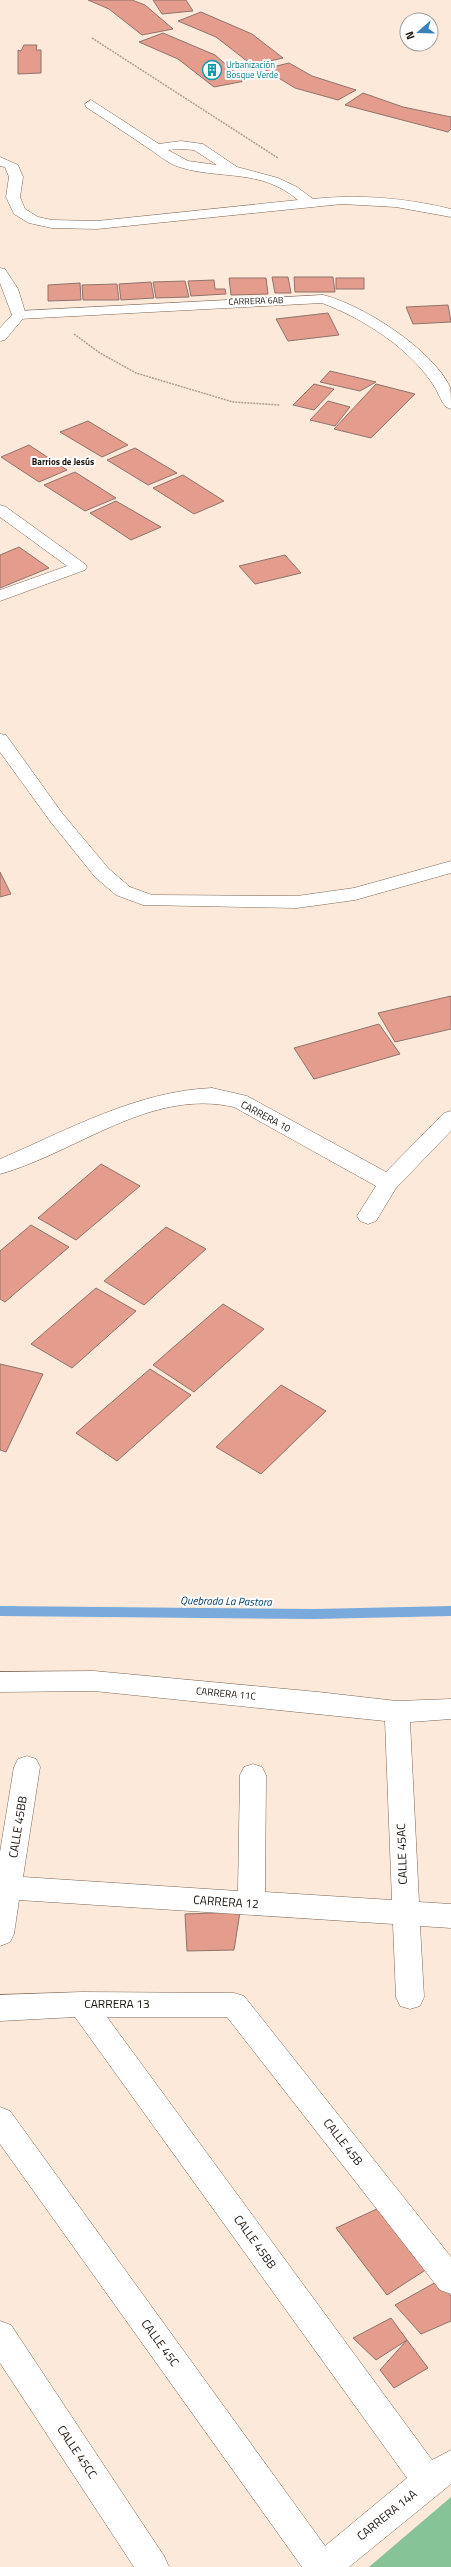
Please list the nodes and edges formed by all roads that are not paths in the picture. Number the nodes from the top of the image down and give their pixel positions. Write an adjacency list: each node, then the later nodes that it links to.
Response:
1 (91, 104): 2 (street)
2 (157, 148): 4 (street); 4 (street)
3 (0, 161): 5 (street)
4 (233, 170): 5 (street)
5 (308, 202): 6 (street)
6 (451, 213)
7 (0, 272): 8 (street)
8 (19, 315): 9 (street); 10 (street, CARRERA 6AB)
9 (0, 337)
10 (451, 404)
11 (0, 510): 12 (street)
12 (0, 596)
13 (0, 738): 14 (street)
14 (451, 867)
15 (451, 1118): 17 (street)
16 (0, 1168): 17 (street, CARRERA 10)
17 (388, 1183): 18 (street)
18 (368, 1216)
19 (0, 1682): 21 (street, CARRERA 11C)
20 (451, 1709): 21 (street, CARRERA 11C)
21 (397, 1712): 26 (street, CALLE 45AC)
22 (28, 1767): 24 (street, CALLE 45BB)
23 (253, 1775): 25 (street)
24 (4, 1887): 25 (street, CARRERA 12); 28 (street, CALLE 45BB)
25 (251, 1904): 26 (street, CARRERA 12)
26 (404, 1915): 27 (street, CARRERA 12); 29 (street, CALLE 45AC)
27 (451, 1916)
28 (0, 1934)
29 (410, 1997)
30 (82, 2004): 31 (street, CARRERA 13); 32 (street, CARRERA 13); 36 (street, CALLE 45BB)
31 (234, 2005): 34 (street, CALLE 45B)
32 (0, 2008)
33 (0, 2120): 38 (street, CALLE 45C)
34 (451, 2280)
35 (0, 2336): 37 (street, CALLE 45CC)
36 (440, 2474): 38 (street, CARRERA 14A)
37 (153, 2567)
38 (322, 2567)

